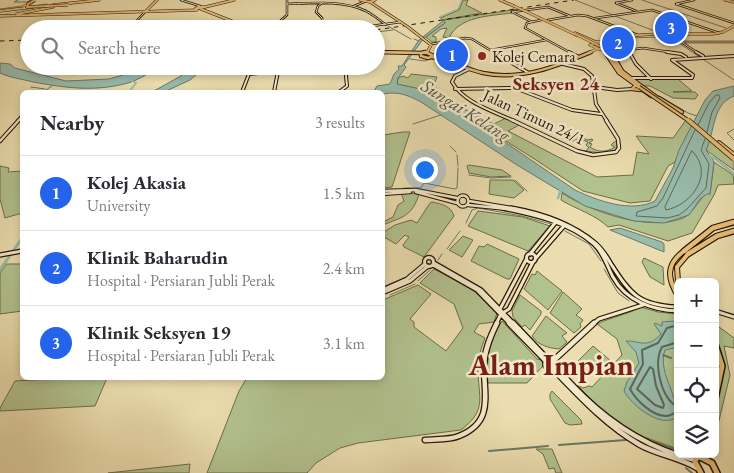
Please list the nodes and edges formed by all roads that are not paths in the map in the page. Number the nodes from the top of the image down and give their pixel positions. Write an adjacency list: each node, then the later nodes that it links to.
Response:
1 (39, 0): 15 (street)
2 (95, 0): 26 (highway)
3 (99, 0): 18 (highway)
4 (105, 0): 15 (highway, bridge)
5 (157, 0): 32 (main road)
6 (180, 0): 28 (street); 29 (street)
7 (230, 0): 28 (main road)
8 (234, 0): 28 (main road)
9 (287, 0): 23 (street)
10 (501, 0): 36 (highway, bridge)
11 (632, 0): 31 (street)
12 (676, 0): 20 (street)
13 (694, 0): 20 (street)
14 (726, 0): 21 (main road)
15 (33, 1): 26 (highway)
16 (361, 1): 19 (main road); 25 (street)
17 (375, 1): 19 (main road); 47 (main road)
18 (77, 2): 24 (highway); 27 (highway)
19 (370, 2): 44 (main road)
20 (682, 2): 48 (street)
21 (734, 2)
22 (323, 3): 23 (street); 25 (street); 41 (street)
23 (287, 4): 40 (street)
24 (44, 6): 27 (highway); 30 (highway)
25 (353, 6): 42 (street)
26 (35, 7): 30 (highway)
27 (54, 7): 33 (main road)
28 (203, 8): 29 (main road); 39 (main road)
29 (196, 9): 32 (main road)
30 (1, 11)
31 (637, 11): 37 (street); 51 (street)
32 (145, 12): 33 (main road); 33 (main road); 38 (street)
33 (20, 14): 34 (main road)
34 (0, 16)
35 (570, 16): 37 (street); 43 (street); 45 (street)
36 (539, 18): 43 (highway); 45 (street)
37 (596, 18): 52 (street)
38 (137, 20)
39 (231, 20)
40 (281, 20)
41 (322, 20)
42 (380, 20)
43 (548, 21): 50 (highway)
44 (401, 22): 46 (street); 47 (main road)
45 (532, 22): 57 (street)
46 (386, 25)
47 (406, 25): 49 (street); 55 (main road); 55 (main road)
48 (734, 26): 51 (main road)
49 (385, 27)
50 (560, 27): 56 (highway); 77 (highway, bridge)
51 (718, 33): 54 (main road); 54 (main road)
52 (631, 35): 53 (main road); 58 (main road)
53 (659, 35): 54 (main road); 64 (main road)
54 (672, 36): 62 (street); 75 (street)
55 (423, 37): 60 (main road); 72 (main road)
56 (587, 39): 58 (highway); 61 (highway); 63 (highway)
57 (546, 40): 67 (street); 74 (street)
58 (606, 42): 61 (main road)
59 (734, 42): 62 (street)
60 (432, 43): 67 (street); 73 (main road)
61 (600, 43): 63 (main road); 64 (main road)
62 (688, 44): 75 (street)
63 (591, 46): 65 (main road); 74 (main road)
64 (608, 47): 66 (main road); 70 (main road)
65 (597, 49): 66 (main road); 68 (main road)
66 (601, 49): 69 (main road)
67 (490, 50): 84 (street)
68 (591, 51): 69 (main road); 79 (main road)
69 (606, 52): 70 (main road); 83 (main road)
70 (611, 52): 88 (main road)
71 (385, 53): 72 (main road)
72 (422, 54): 73 (main road); 73 (main road)
73 (432, 55): 82 (main road)
74 (578, 55): 84 (main road)
75 (704, 57): 76 (street); 76 (street); 78 (street)
76 (734, 57)
77 (613, 58): 88 (highway); 93 (highway)
78 (687, 58): 89 (street); 89 (street)
79 (567, 62): 80 (main road); 81 (street)
80 (563, 64): 81 (street); 84 (main road)
81 (571, 65): 92 (street, Jalan Timun 24/1)
82 (468, 69): 84 (main road); 84 (main road); 94 (street, Jalan Timun 24/1)
83 (617, 70): 88 (highway); 91 (main road)
84 (527, 72)
85 (248, 75): 96 (street)
86 (277, 75): 97 (street)
87 (346, 75): 98 (street)
88 (628, 78): 89 (street); 90 (main road); 93 (highway)
89 (651, 79): 90 (street)
90 (633, 80): 93 (main road)
91 (633, 85): 95 (main road); 99 (main road)
92 (595, 87): 95 (street); 101 (street, Jalan Timun 24/1)
93 (640, 87): 99 (main road); 100 (highway, bridge); 100 (highway, bridge); 104 (highway, bridge)
94 (455, 89): 101 (street); 101 (street, Jalan Timun 24/1)
95 (632, 89): 99 (main road)
96 (243, 90)
97 (274, 90)
98 (342, 90)
99 (644, 92)
100 (662, 101): 104 (highway, bridge)
101 (602, 114)
102 (20, 118): 103 (street)
103 (0, 141)
104 (734, 157)
105 (385, 192): 107 (street)
106 (385, 192): 108 (street)
107 (457, 198): 108 (street); 109 (street)
108 (456, 203): 109 (street)
109 (468, 203): 111 (street); 126 (street)
110 (734, 222): 115 (highway)
111 (556, 223): 112 (street); 116 (street)
112 (564, 227): 118 (street); 124 (street)
113 (734, 231): 115 (highway)
114 (20, 251): 117 (street)
115 (686, 252): 121 (main road); 122 (main road)
116 (530, 254): 118 (street); 119 (street)
117 (0, 255)
118 (536, 258): 120 (street)
119 (526, 260): 120 (street); 130 (street)
120 (533, 262): 130 (street)
121 (678, 278)
122 (674, 289)
123 (385, 290): 130 (street)
124 (628, 295): 125 (street); 128 (street)
125 (649, 307): 127 (street); 128 (street)
126 (674, 308)
127 (674, 308)
128 (632, 309): 133 (street)
129 (719, 311): 131 (street)
130 (501, 312): 133 (street); 136 (street)
131 (734, 317)
132 (719, 357): 135 (main road)
133 (550, 362): 134 (street); 134 (street); 137 (street)
134 (549, 368): 142 (street)
135 (719, 380)
136 (425, 440)
137 (674, 453)
138 (696, 458): 142 (main road)
139 (704, 458): 141 (main road)
140 (709, 458): 141 (main road)
141 (712, 463): 143 (main road)
142 (699, 471)
143 (716, 473)

